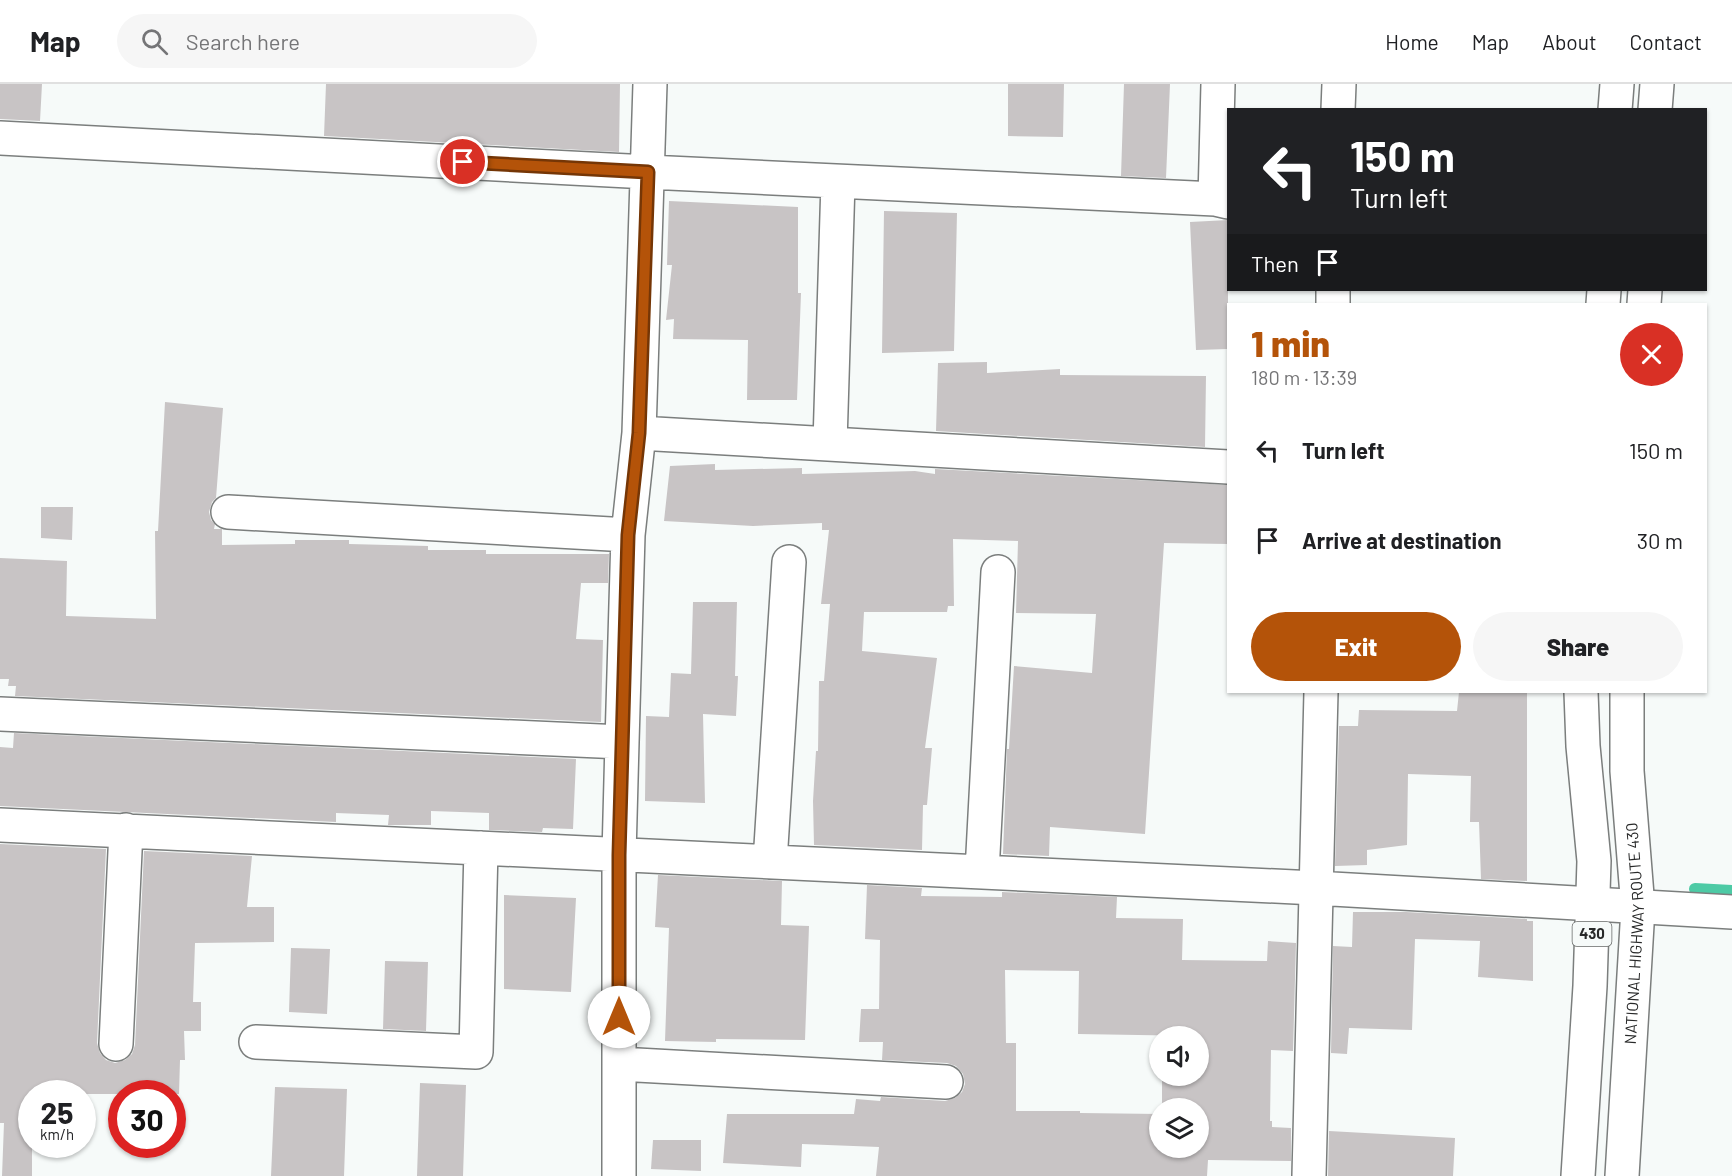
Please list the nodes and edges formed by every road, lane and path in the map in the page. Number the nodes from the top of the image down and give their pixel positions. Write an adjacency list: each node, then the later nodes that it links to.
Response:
1 (650, 84): 10 (main road)
2 (1218, 84): 12 (main road)
3 (1339, 84): 6 (main road)
4 (1617, 84): 7 (main road)
5 (1657, 84): 8 (main road)
6 (1338, 108)
7 (1615, 108)
8 (1655, 108)
9 (0, 138): 10 (main road)
10 (648, 172): 11 (main road); 13 (main road)
11 (838, 182): 12 (main road); 14 (main road)
12 (1222, 200)
13 (639, 433): 14 (main road); 17 (main road)
14 (830, 443): 15 (main road)
15 (1227, 467)
16 (228, 512): 17 (main road)
17 (628, 535): 24 (main road)
18 (789, 562): 29 (main road)
19 (998, 572): 30 (main road)
20 (1321, 693): 31 (main road)
21 (1581, 693): 32 (main road, 430)
22 (1627, 693): 33 (main road, NATIONAL HIGHWAY ROUTE 430 / 430)
23 (0, 714): 24 (main road)
24 (622, 742): 28 (main road)
25 (0, 825): 26 (main road)
26 (126, 830): 27 (main road); 36 (main road)
27 (481, 848): 28 (main road); 35 (main road)
28 (619, 855): 29 (main road); 37 (main road)
29 (770, 862): 30 (main road)
30 (982, 872): 31 (main road)
31 (1315, 888): 32 (main road); 40 (main road)
32 (1592, 906): 33 (main road); 41 (main road, 430)
33 (1638, 908): 34 (main road); 42 (main road, NATIONAL HIGHWAY ROUTE 430 / 430)
34 (1732, 912)
35 (256, 1042)
36 (116, 1044)
37 (619, 1064): 38 (main road); 39 (main road)
38 (946, 1082)
39 (619, 1176)
40 (1309, 1176)
41 (1578, 1176)
42 (1622, 1176)

